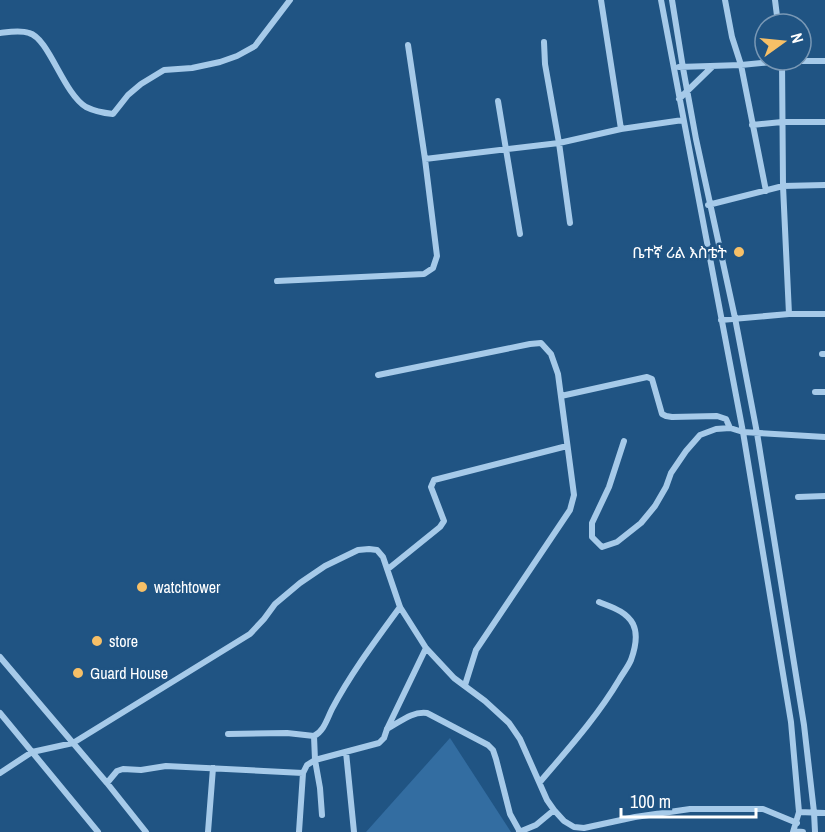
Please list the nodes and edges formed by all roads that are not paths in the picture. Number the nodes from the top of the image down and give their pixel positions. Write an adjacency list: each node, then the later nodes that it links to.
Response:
1 (290, 0): 6 (street)
2 (601, 0): 22 (street)
3 (661, 0): 12 (street)
4 (672, 0): 13 (street)
5 (725, 0): 10 (street)
6 (0, 33)
7 (544, 42): 23 (street)
8 (408, 45): 25 (street)
9 (753, 64): 10 (street)
10 (741, 65): 11 (street); 21 (street)
11 (712, 66): 13 (street); 15 (street)
12 (673, 67): 13 (street); 16 (street)
13 (682, 68): 15 (street)
14 (782, 72): 19 (street)
15 (687, 92): 16 (street); 29 (street)
16 (679, 99): 18 (street)
17 (498, 101): 24 (street)
18 (683, 120): 22 (street); 30 (street)
19 (782, 122): 20 (street); 21 (street); 27 (street)
20 (825, 122)
21 (752, 125): 28 (street)
22 (621, 129): 23 (street)
23 (559, 142): 24 (street); 31 (street)
24 (505, 149): 25 (street); 32 (street)
25 (425, 159): 33 (street)
26 (825, 185): 27 (street)
27 (783, 186): 28 (street); 34 (street)
28 (766, 191): 29 (street)
29 (710, 205): 30 (street); 36 (street)
30 (701, 207): 37 (street)
31 (570, 223)
32 (520, 234)
33 (277, 281)
34 (789, 314): 35 (street); 36 (street)
35 (825, 314)
36 (735, 318): 37 (street); 44 (street)
37 (721, 320): 43 (street)
38 (378, 375): 41 (street)
39 (815, 392): 40 (street)
40 (825, 392)
41 (561, 396): 42 (street); 47 (street)
42 (730, 428): 43 (street); 46 (street)
43 (743, 432): 44 (street); 70 (street)
44 (757, 433): 45 (street); 71 (street)
45 (825, 437)
46 (624, 441)
47 (567, 446): 50 (street); 55 (street)
48 (825, 496): 49 (street)
49 (798, 497)
50 (388, 570): 52 (street); 60 (street)
51 (599, 602): 67 (street)
52 (400, 606): 53 (street); 59 (street)
53 (426, 648): 55 (street); 57 (street)
54 (0, 657): 60 (street)
55 (465, 686): 67 (street)
56 (0, 713): 61 (street)
57 (387, 729): 62 (street); 82 (street)
58 (228, 734): 59 (street)
59 (314, 736): 63 (street)
60 (74, 743): 61 (street); 68 (street)
61 (32, 752): 65 (street); 77 (street)
62 (346, 752): 63 (street); 81 (street)
63 (315, 760): 66 (street); 73 (street)
64 (213, 768): 66 (street); 68 (street); 79 (street)
65 (0, 773)
66 (303, 773): 80 (street)
67 (540, 782): 69 (street)
68 (107, 783): 78 (street)
69 (554, 810): 75 (street); 82 (street)
70 (799, 812): 71 (street); 74 (street)
71 (814, 812): 72 (street); 84 (street)
72 (825, 813)
73 (322, 815)
74 (796, 823): 75 (street); 76 (street)
75 (584, 830)
76 (794, 831): 83 (street)
77 (98, 832)
78 (146, 832)
79 (208, 832)
80 (299, 832)
81 (354, 832)
82 (519, 832)
83 (803, 832)
84 (815, 832)

